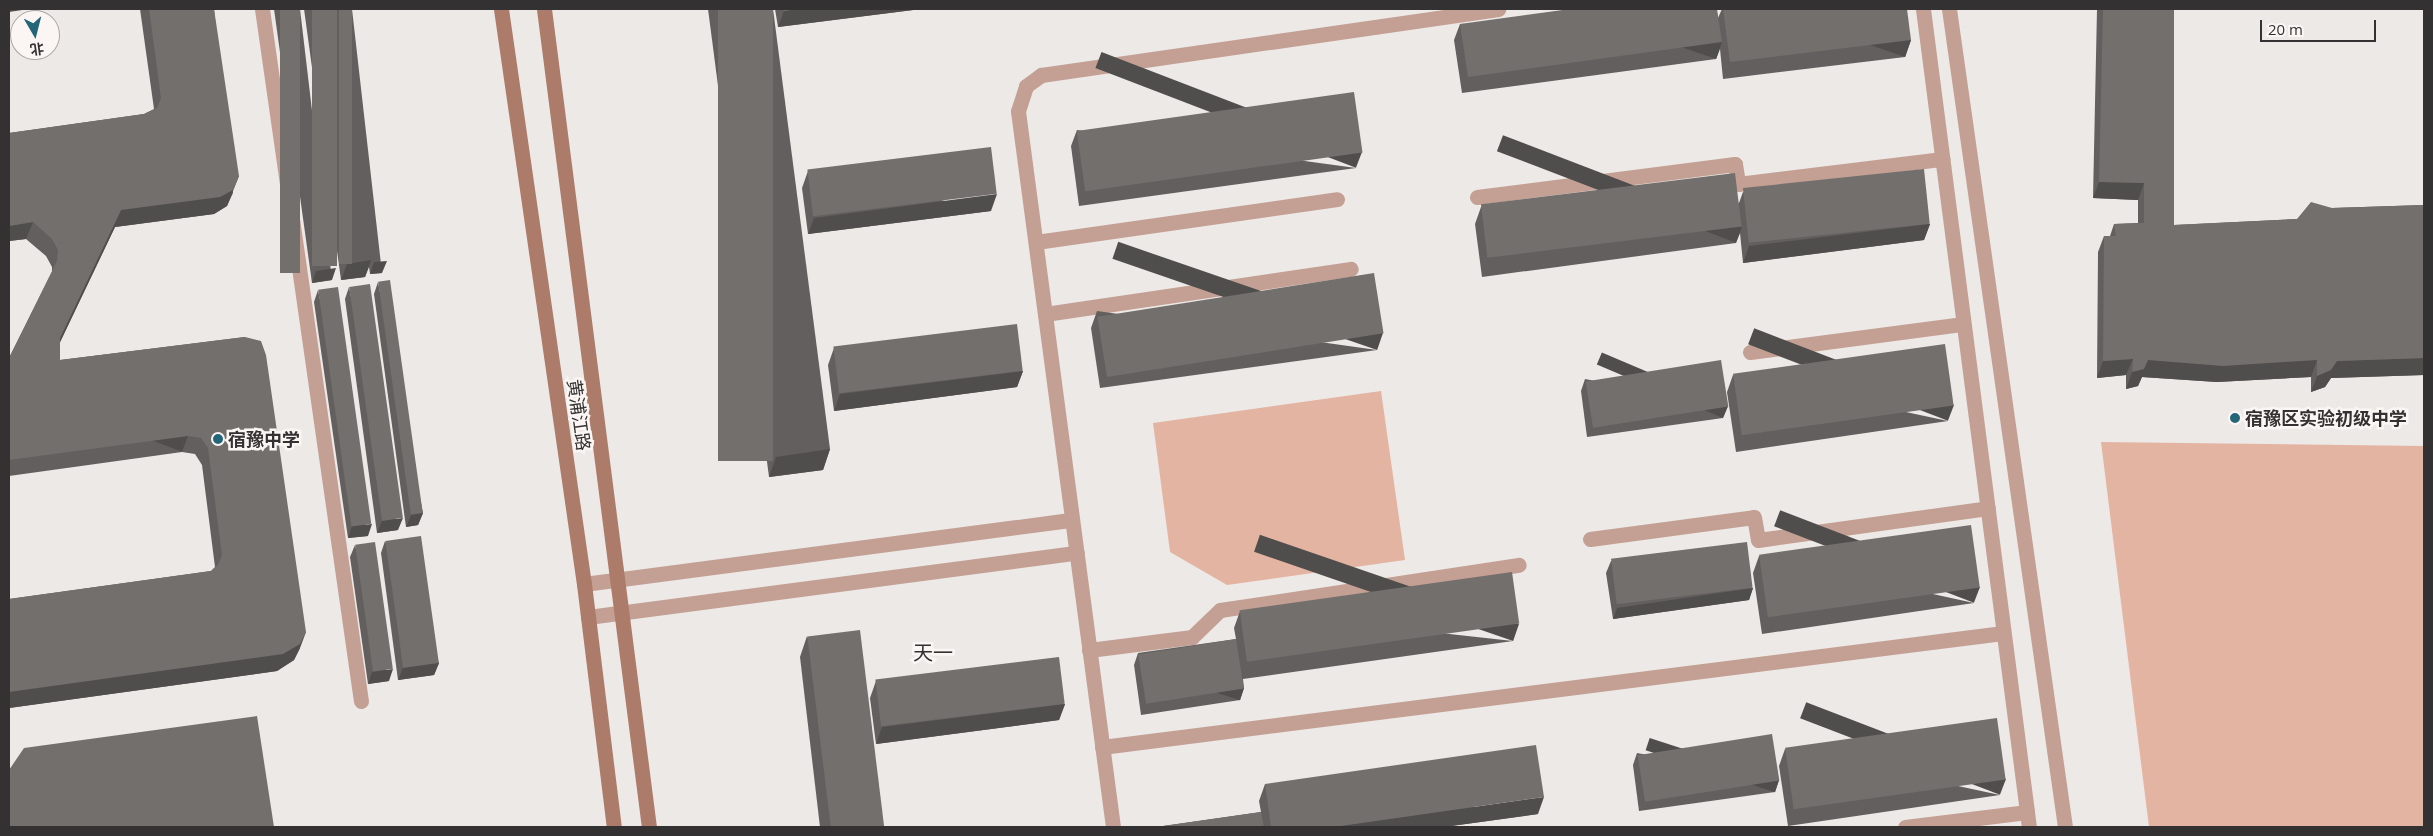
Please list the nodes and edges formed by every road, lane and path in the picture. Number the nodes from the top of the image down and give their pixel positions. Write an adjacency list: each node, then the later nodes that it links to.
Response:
1 (262, 9): 27 (street)
2 (501, 9): 22 (street, 黄浦江路)
3 (544, 9): 21 (street, 黄浦江路)
4 (1498, 9): 7 (street)
5 (1922, 9): 8 (street)
6 (1949, 9): 35 (street)
7 (1403, 16): 11 (street)
8 (1942, 159): 9 (street); 14 (street)
9 (1477, 197)
10 (1336, 199): 11 (street)
11 (1036, 242): 13 (street)
12 (1351, 269): 13 (street)
13 (1045, 314): 17 (street)
14 (1963, 324): 15 (street); 16 (street)
15 (1750, 352)
16 (1988, 508): 18 (street); 25 (street)
17 (1072, 520): 19 (street); 21 (street)
18 (1590, 539)
19 (1077, 553): 23 (street); 26 (street)
20 (1519, 565): 26 (street)
21 (617, 580): 22 (street); 23 (street, 黄浦江路)
22 (584, 584): 24 (street, 黄浦江路)
23 (621, 613): 24 (street); 31 (street, 黄浦江路)
24 (588, 617): 30 (street, 黄浦江路)
25 (2004, 633): 28 (street); 29 (street)
26 (1089, 650): 28 (street)
27 (361, 701)
28 (1102, 747): 32 (street)
29 (2027, 812): 33 (street); 34 (street)
30 (614, 827)
31 (648, 827)
32 (1113, 827)
33 (1905, 827)
34 (2029, 827)
35 (2065, 827)

